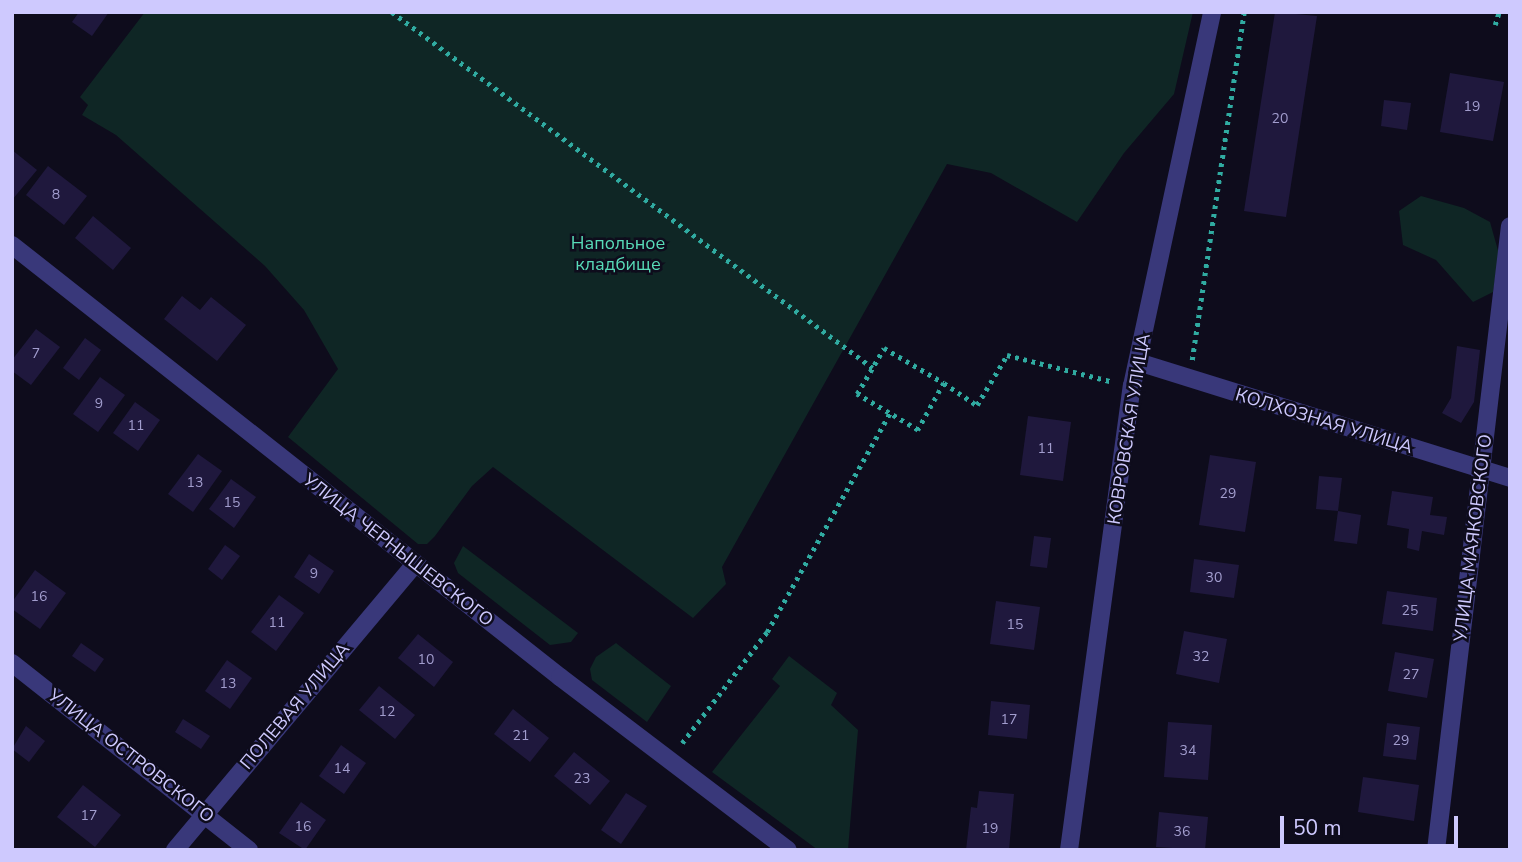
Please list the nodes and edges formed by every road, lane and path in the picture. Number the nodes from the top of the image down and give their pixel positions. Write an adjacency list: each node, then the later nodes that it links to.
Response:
1 (392, 12): 9 (path)
2 (1212, 12): 8 (street, КОВРОВСКАЯ УЛИЦА)
3 (1244, 12): 10 (path)
4 (1499, 12): 5 (path)
5 (1495, 25)
6 (1510, 226): 14 (street, УЛИЦА МАЯКОВСКОГО)
7 (12, 245): 16 (street, УЛИЦА ЧЕРНЫШЕВСКОГО)
8 (1138, 362): 10 (street, КОЛХОЗНАЯ УЛИЦА); 12 (street, КОВРОВСКАЯ УЛИЦА)
9 (873, 368): 11 (path); 13 (path)
10 (1189, 379): 14 (street, КОЛХОЗНАЯ УЛИЦА)
11 (944, 383): 12 (path); 13 (path)
12 (1132, 386): 23 (street, КОВРОВСКАЯ УЛИЦА)
13 (890, 413): 18 (path)
14 (1481, 470): 15 (street, КОЛХОЗНАЯ УЛИЦА); 24 (street, УЛИЦА МАЯКОВСКОГО)
15 (1510, 478)
16 (415, 564): 19 (street, ПОЛЕВАЯ УЛИЦА); 22 (street, УЛИЦА ЧЕРНЫШЕВСКОГО)
17 (12, 663): 19 (street, УЛИЦА ОСТРОВСКОГО)
18 (682, 743)
19 (203, 814): 20 (street, ПОЛЕВАЯ УЛИЦА); 21 (street, УЛИЦА ОСТРОВСКОГО)
20 (175, 850)
21 (249, 850)
22 (788, 850)
23 (1069, 850)
24 (1436, 850)

